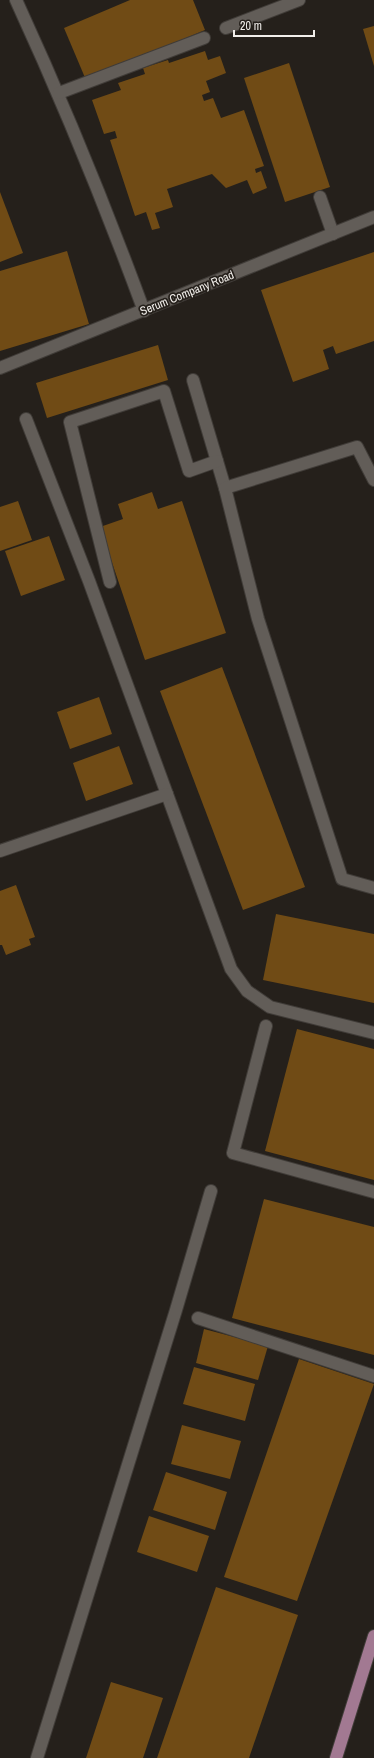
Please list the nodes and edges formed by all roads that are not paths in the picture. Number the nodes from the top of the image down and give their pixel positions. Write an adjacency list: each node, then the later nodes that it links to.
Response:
1 (16, 0): 5 (street)
2 (299, 0): 3 (street)
3 (226, 28)
4 (204, 38): 5 (street)
5 (59, 93): 9 (street)
6 (320, 197): 8 (street)
7 (374, 217): 8 (street, Serum Company Road)
8 (333, 234): 9 (street, Serum Company Road)
9 (144, 311): 10 (street, Serum Company Road)
10 (0, 368)
11 (193, 380): 13 (street)
12 (26, 419): 17 (street)
13 (217, 461): 15 (street); 16 (street)
14 (374, 480): 15 (street)
15 (225, 488): 19 (street)
16 (110, 582)
17 (167, 794): 18 (street); 21 (street)
18 (0, 851)
19 (374, 888)
20 (266, 1026): 23 (street)
21 (374, 1033)
22 (211, 1191): 27 (street)
23 (374, 1192)
24 (198, 1318): 25 (street)
25 (374, 1376)
26 (374, 1636): 28 (main road)
27 (38, 1758)
28 (336, 1758)

